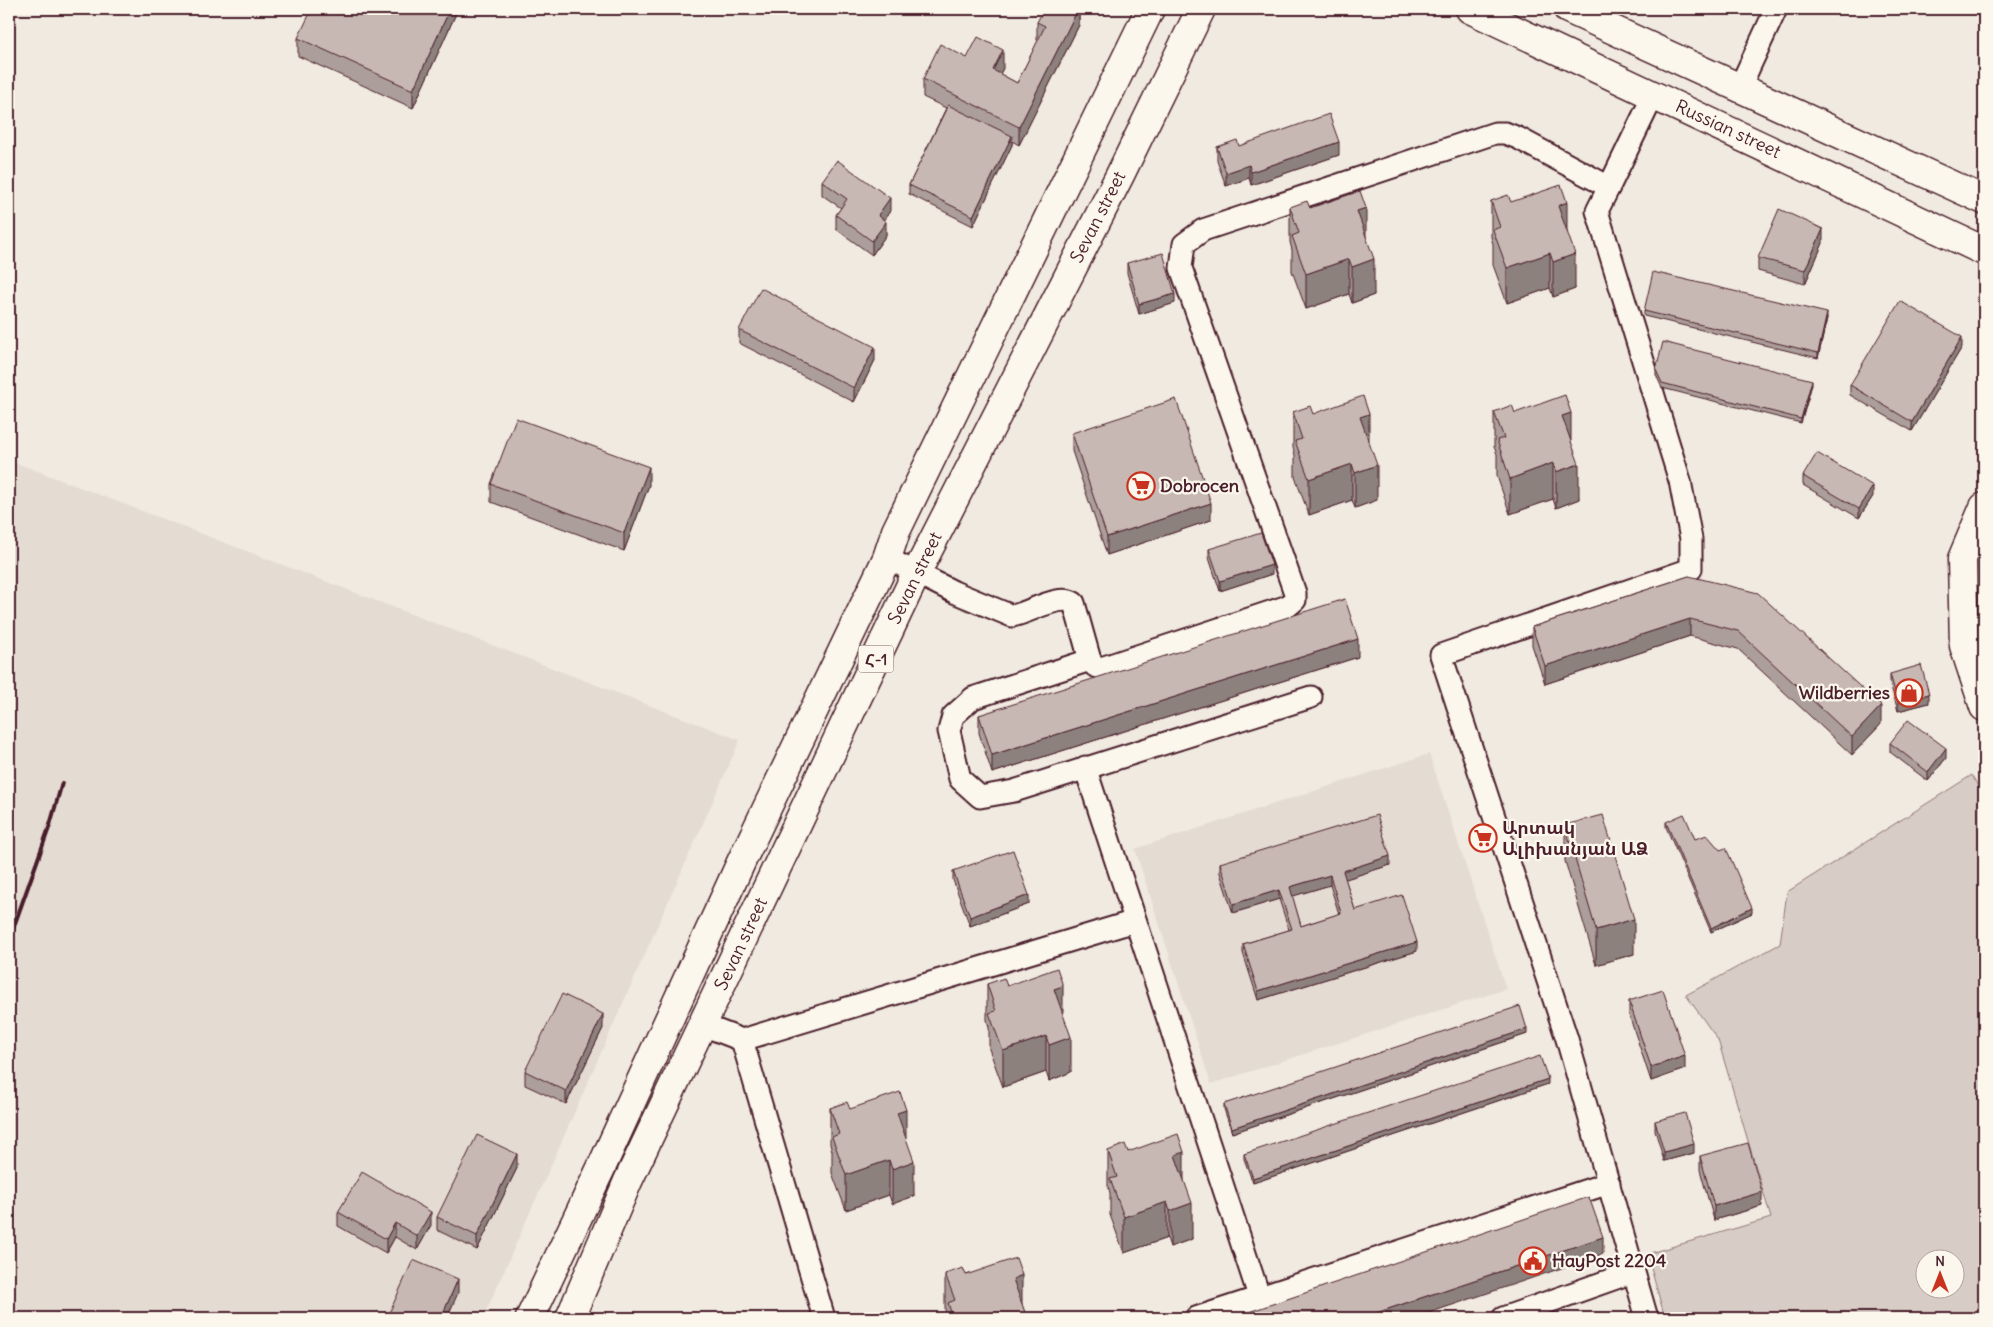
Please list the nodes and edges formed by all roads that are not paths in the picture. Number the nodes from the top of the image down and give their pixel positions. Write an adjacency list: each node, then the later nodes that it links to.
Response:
1 (1150, 9): 12 (main road, Sevan street / Հ-1)
2 (1201, 9): 13 (main road, Sevan street / Հ-1)
3 (1470, 9): 7 (main road, Russian street)
4 (1568, 9): 6 (main road)
5 (1776, 9): 6 (street)
6 (1739, 89): 9 (main road)
7 (1654, 94): 8 (street); 10 (main road, Russian street)
8 (1609, 187): 14 (street); 21 (street)
9 (1984, 200)
10 (1984, 251)
11 (1984, 506): 16 (main road)
12 (887, 558): 13 (street); 24 (main road, Sevan street / Հ-1)
13 (916, 574): 14 (street); 19 (main road, Sevan street / Հ-1)
14 (1090, 660): 17 (street)
15 (1311, 697): 17 (street)
16 (1984, 707)
17 (1085, 767): 18 (street)
18 (1136, 921): 20 (street); 23 (street)
19 (703, 1025): 20 (street); 25 (main road, Sevan street / Հ-1)
20 (742, 1040): 26 (street)
21 (1609, 1183): 22 (street); 23 (street)
22 (1633, 1272): 28 (street); 29 (street)
23 (1260, 1299): 27 (street)
24 (530, 1318)
25 (570, 1318)
26 (824, 1318)
27 (1196, 1318)
28 (1503, 1318)
29 (1646, 1318)

